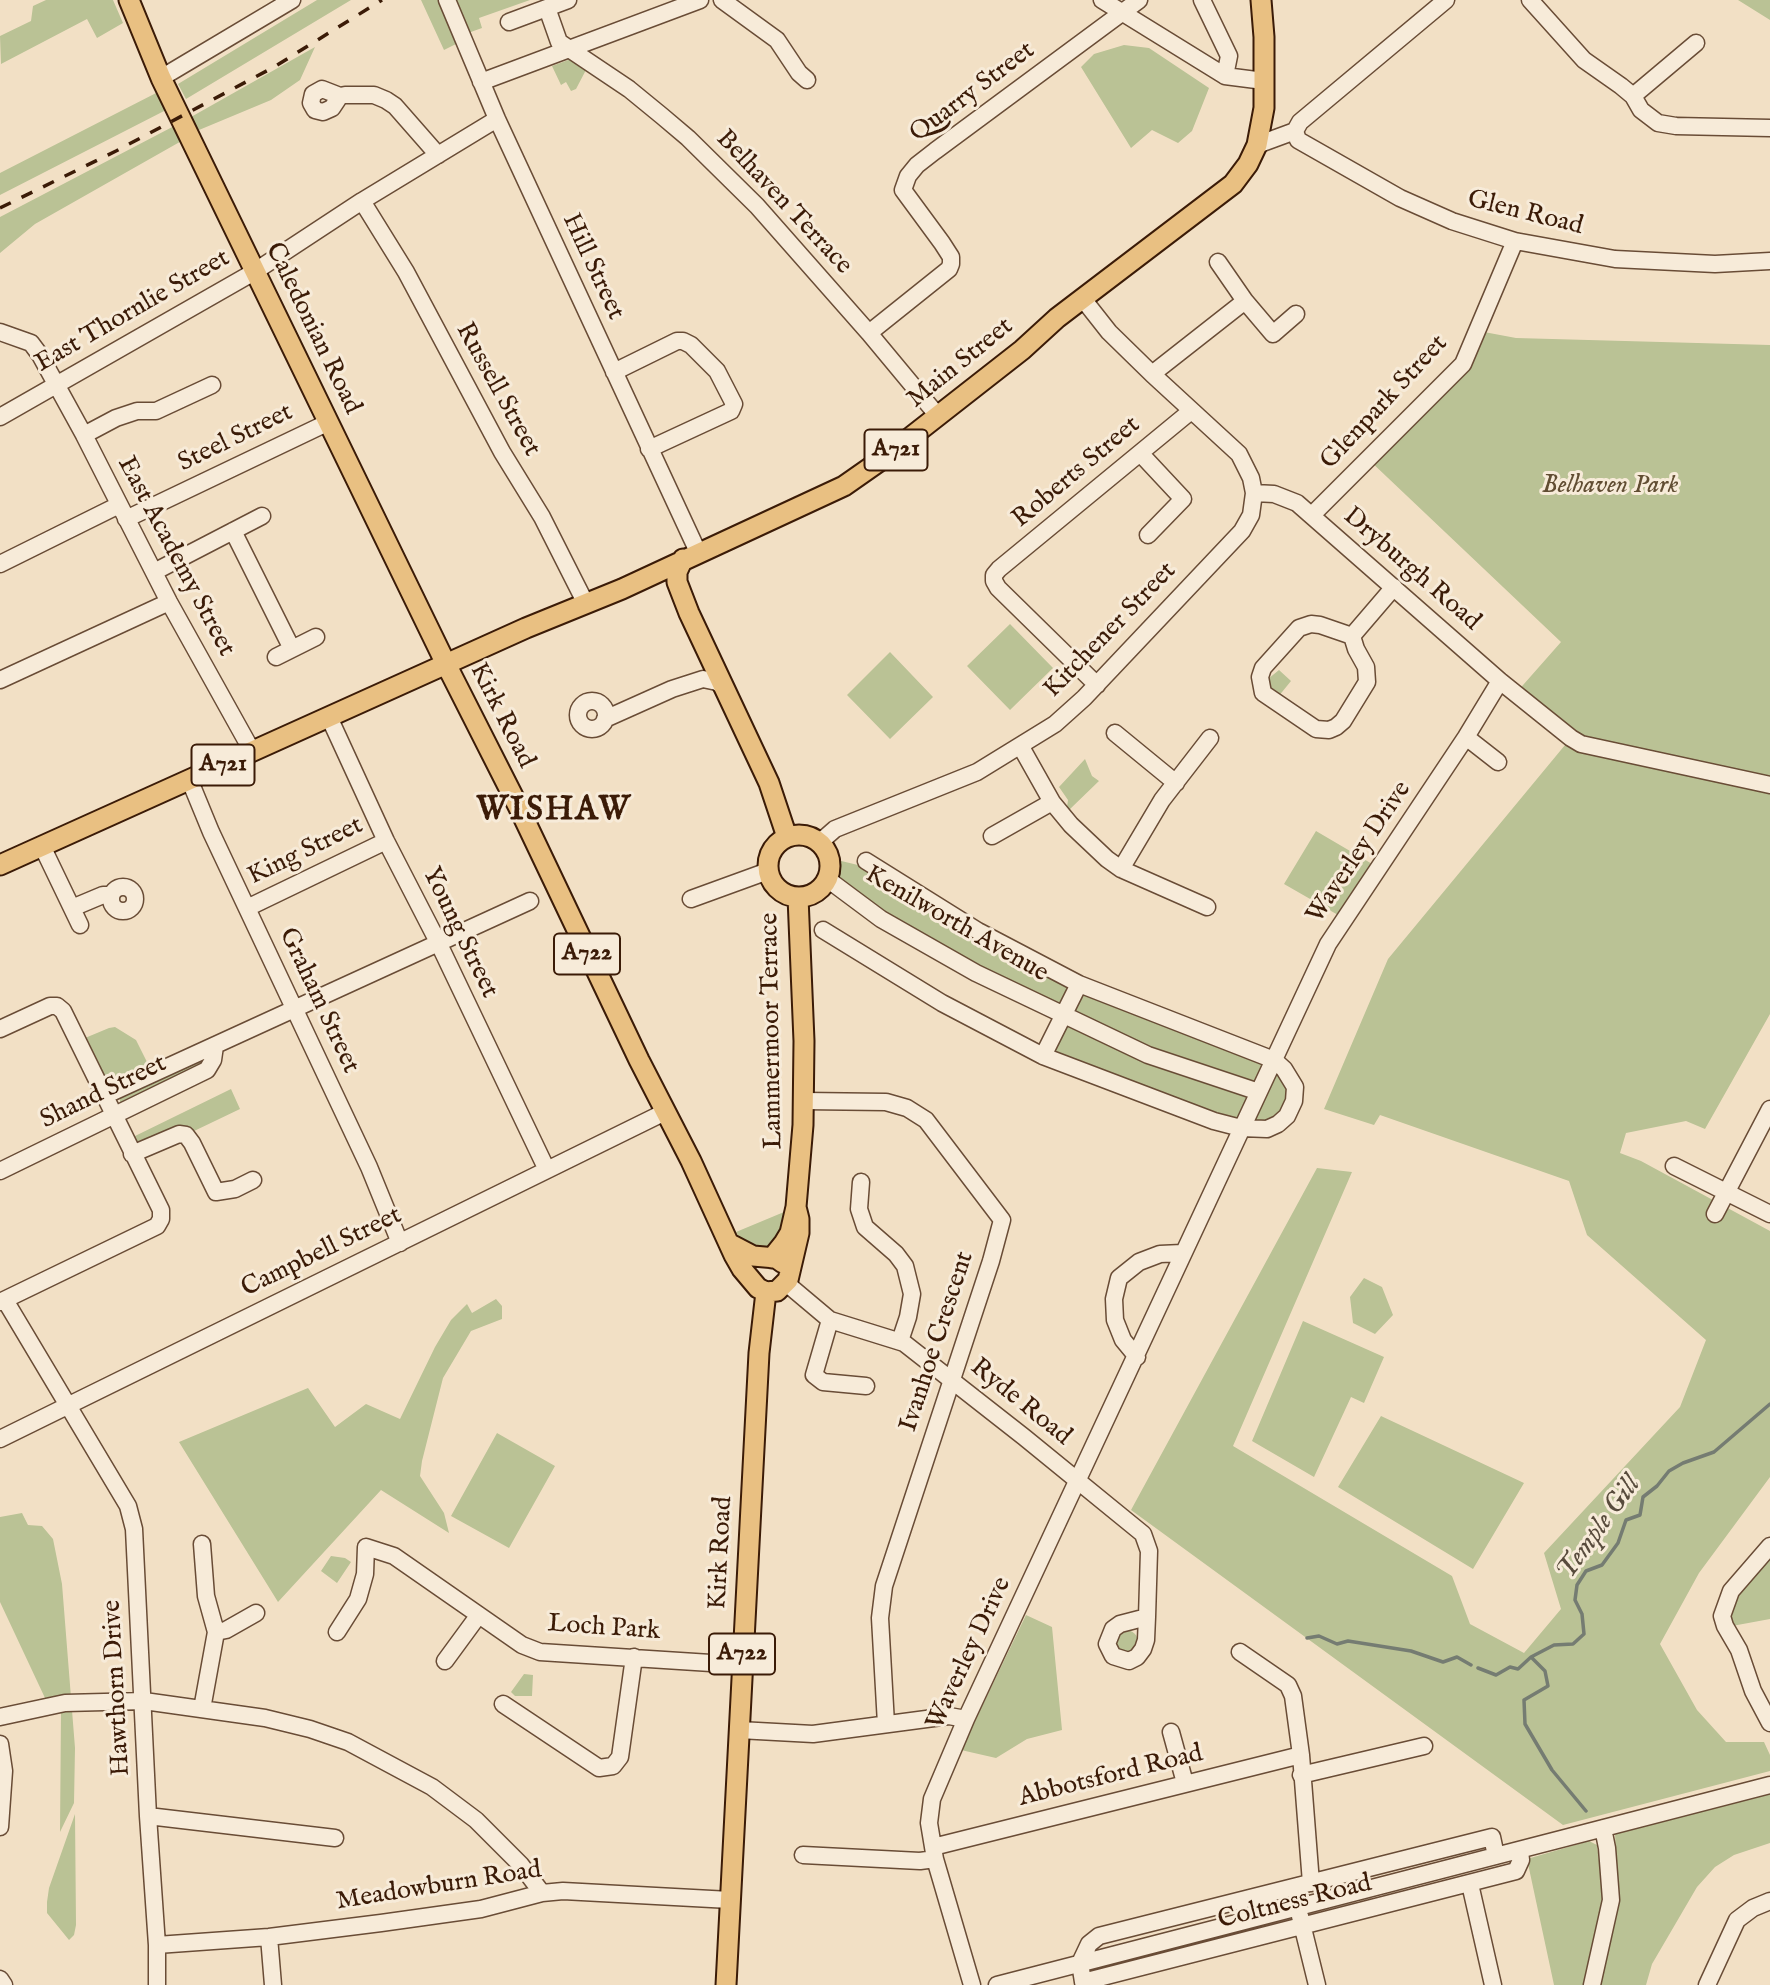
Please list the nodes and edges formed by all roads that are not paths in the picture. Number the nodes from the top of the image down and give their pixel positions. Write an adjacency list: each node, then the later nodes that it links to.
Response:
1 (292, 0): 19 (street)
2 (447, 0): 22 (street, Hill Street)
3 (568, 0): 13 (street)
4 (700, 0): 17 (street)
5 (722, 0): 20 (street)
6 (1102, 0): 14 (street)
7 (1139, 0): 14 (street, Quarry Street)
8 (1202, 0): 18 (street)
9 (1261, 0): 21 (main road, A721)
10 (1446, 0): 27 (street)
11 (1530, 0): 24 (street)
12 (132, 5): 19 (main road, Caledonian Road)
13 (547, 8): 15 (street); 17 (street)
14 (1121, 12): 18 (street); 39 (street, Quarry Street)
15 (509, 22)
16 (1696, 43): 24 (street)
17 (569, 48): 22 (street); 39 (street, Belhaven Terrace)
18 (1225, 76): 21 (street)
19 (161, 78): 34 (main road, Caledonian Road)
20 (807, 80)
21 (1264, 81): 28 (main road, Main Street / A721)
22 (481, 82): 25 (street, Hill Street)
23 (340, 96): 29 (street)
24 (1633, 96): 26 (street)
25 (497, 119): 29 (street, East Thornlie Street); 40 (street, Hill Street)
26 (1770, 128)
27 (1295, 131): 28 (street); 31 (street, Glen Road)
28 (1258, 145): 35 (main road, Main Street / A721)
29 (438, 155): 30 (street, East Thornlie Street)
30 (362, 201): 34 (street, East Thornlie Street); 62 (street, Russell Street)
31 (1514, 240): 32 (street, Glen Road); 53 (street, Glenpark Street)
32 (1770, 261)
33 (1218, 262): 36 (street)
34 (254, 272): 42 (street, East Thornlie Street); 47 (main road, Caledonian Road)
35 (1083, 299): 41 (street); 45 (main road, Main Street / A721)
36 (1245, 301): 37 (street); 41 (street)
37 (1296, 314)
38 (0, 332): 42 (street, East Academy Street)
39 (869, 333): 45 (street, Belhaven Terrace)
40 (614, 372): 49 (street, Hill Street); 49 (street)
41 (1152, 374): 44 (street)
42 (56, 383): 46 (street, East Thornlie Street); 48 (street, East Academy Street)
43 (212, 385): 48 (street)
44 (1191, 411): 50 (street, Roberts Street); 51 (street)
45 (938, 416): 57 (main road, Main Street / A721)
46 (0, 417)
47 (329, 422): 52 (street, Steel Street); 68 (main road, Caledonian Road)
48 (84, 435): 52 (street, East Academy Street)
49 (649, 449): 57 (street, Hill Street)
50 (1140, 453): 56 (street); 72 (street, Roberts Street)
51 (1254, 493): 53 (street, Dryburgh Road); 72 (street, Kitchener Street)
52 (122, 512): 58 (street, Steel Street); 59 (street, East Academy Street)
53 (1311, 514): 60 (street, Dryburgh Road)
54 (262, 516): 55 (street)
55 (233, 531): 59 (street); 66 (street)
56 (1148, 536)
57 (690, 555): 62 (main road, Main Street / A721); 65 (main road)
58 (0, 564)
59 (154, 572): 61 (street, East Academy Street)
60 (1394, 587): 63 (street); 71 (street, Dryburgh Road)
61 (169, 602): 70 (street); 80 (street, East Academy Street)
62 (586, 604): 68 (main road, Main Street / A721)
63 (1353, 636): 63 (street)
64 (316, 638): 66 (street)
65 (707, 647): 69 (main road); 73 (main road)
66 (292, 649): 67 (street)
67 (276, 657)
68 (446, 664): 74 (main road, A721); 116 (main road, Kirk Road / A722)
69 (703, 679): 73 (street); 75 (street)
70 (0, 680)
71 (1500, 681): 77 (street, Waverley Drive); 84 (street, Dryburgh Road)
72 (1097, 685): 79 (street, Kitchener Street)
73 (724, 687): 87 (main road)
74 (329, 717): 80 (main road, A721); 88 (street, Young Street)
75 (605, 719)
76 (1115, 733): 83 (street)
77 (1466, 737): 81 (street); 111 (street, Waverley Drive)
78 (1210, 738): 83 (street)
79 (1021, 747): 85 (street); 89 (street, Kitchener Street)
80 (252, 751): 82 (main road, A721)
81 (1498, 762)
82 (190, 780): 90 (main road, A721); 102 (street, Graham Street)
83 (1177, 783): 93 (street)
84 (1770, 785)
85 (1052, 802): 86 (street); 93 (street)
86 (992, 836)
87 (787, 837): 89 (main road); 94 (main road)
88 (386, 841): 102 (street, King Street); 105 (street, Young Street)
89 (819, 843): 95 (main road)
90 (43, 846): 92 (main road, A721); 101 (street)
91 (866, 861): 106 (street, Kenilworth Avenue)
92 (0, 864)
93 (1121, 869): 100 (street)
94 (768, 871): 97 (main road, Lammermoor Terrace); 98 (street)
95 (829, 874): 97 (main road, Lammermoor Terrace); 108 (street, Kenilworth Avenue)
96 (111, 895): 101 (street)
97 (798, 897): 113 (main road, Lammermoor Terrace)
98 (691, 899)
99 (530, 901): 105 (street, Shand Street)
100 (1207, 907)
101 (72, 908): 103 (street)
102 (247, 908): 107 (street, Graham Street)
103 (80, 925)
104 (823, 930): 110 (street)
105 (438, 942): 107 (street, Shand Street); 121 (street, Young Street)
106 (1079, 984): 108 (street, Kenilworth Avenue); 111 (street, Kenilworth Avenue)
107 (295, 1010): 114 (street, Shand Street); 129 (street, Graham Street)
108 (1064, 1016): 110 (street, Kenilworth Avenue); 112 (street, Kenilworth Avenue)
109 (0, 1029): 114 (street)
110 (1043, 1056): 117 (street)
111 (1274, 1060): 112 (street, Waverley Drive); 117 (street)
112 (1259, 1092): 117 (street, Waverley Drive)
113 (804, 1101): 126 (main road, Lammermoor Terrace); 139 (street, Ivanhoe Crescent)
114 (109, 1106): 118 (street); 119 (street, Shand Street); 122 (street, Shand Street)
115 (1770, 1109): 125 (street)
116 (665, 1112): 121 (street, Campbell Street); 130 (main road, Kirk Road / A722)
117 (1241, 1128): 131 (street, Waverley Drive)
118 (132, 1154): 123 (street); 135 (street)
119 (0, 1159)
120 (1674, 1166): 125 (street)
121 (547, 1170): 129 (street, Campbell Street)
122 (0, 1171)
123 (253, 1180)
124 (861, 1182): 137 (street)
125 (1727, 1194): 127 (street); 128 (street)
126 (796, 1207): 132 (main road, Lammermoor Terrace); 133 (main road, Lammermoor Terrace)
127 (1716, 1214)
128 (1770, 1214)
129 (400, 1243): 141 (street, Campbell Street)
130 (730, 1244): 132 (main road); 134 (main road, Kirk Road / A722)
131 (1182, 1254): 138 (street, Waverley Drive); 138 (street)
132 (768, 1258): 133 (main road); 134 (main road, Kirk Road / A722)
133 (787, 1278): 134 (main road); 136 (street, Ryde Road)
134 (761, 1288): 154 (main road, Kirk Road / A722)
135 (2, 1301): 141 (street, Hawthorn Drive)
136 (830, 1320): 137 (street, Ryde Road); 140 (street)
137 (900, 1341): 139 (street, Ryde Road)
138 (1136, 1357): 143 (street, Waverley Drive)
139 (952, 1379): 143 (street, Ryde Road); 163 (street, Ivanhoe Crescent)
140 (866, 1387)
141 (68, 1405): 142 (street, Campbell Street); 157 (street, Hawthorn Drive)
142 (0, 1439)
143 (1077, 1481): 148 (street, Ryde Road); 161 (street, Waverley Drive)
144 (202, 1544): 149 (street)
145 (1770, 1546): 156 (street)
146 (256, 1613): 149 (street)
147 (478, 1616): 150 (street, Loch Park); 152 (street, Loch Park); 153 (street)
148 (1147, 1617)
149 (216, 1632): 159 (street)
150 (337, 1632)
151 (1240, 1652): 168 (street)
152 (634, 1657): 154 (street, Loch Park); 158 (street)
153 (445, 1661)
154 (742, 1665): 164 (main road, Kirk Road / A722)
155 (1770, 1686): 156 (street)
156 (1753, 1691): 162 (street)
157 (144, 1701): 159 (street); 160 (street); 172 (street, Hawthorn Drive)
158 (503, 1704)
159 (202, 1709): 182 (street)
160 (0, 1717)
161 (966, 1719): 163 (street); 177 (street, Waverley Drive)
162 (1770, 1723)
163 (886, 1724): 164 (street)
164 (739, 1730): 183 (main road, Kirk Road / A722)
165 (1171, 1732): 170 (street)
166 (0, 1744): 173 (street)
167 (1423, 1746): 169 (street)
168 (1301, 1755): 169 (street); 170 (street, Abbotsford Road)
169 (1301, 1775): 180 (street)
170 (1185, 1783): 177 (street, Abbotsford Road)
171 (1770, 1785): 174 (street, Coltness Road)
172 (148, 1816): 175 (street); 188 (street, Hawthorn Drive)
173 (0, 1827)
174 (1603, 1828): 176 (street, Coltness Road); 199 (street)
175 (335, 1838)
176 (1520, 1850): 179 (street, Coltness Road); 181 (street, Coltness Road)
177 (934, 1853): 178 (street, Abbotsford Road); 195 (street, Waverley Drive)
178 (803, 1855)
179 (1496, 1856): 180 (street, Coltness Road); 185 (street, Coltness Road)
180 (1311, 1883): 189 (street, Coltness Road)
181 (1469, 1884): 186 (street, Coltness Road); 198 (street)
182 (542, 1893): 183 (street, Meadowburn Road); 187 (street, Meadowburn Road)
183 (730, 1900): 194 (main road, Kirk Road / A722)
184 (1770, 1901): 200 (street)
185 (1298, 1907): 186 (street); 189 (street, Coltness Road)
186 (1303, 1926): 189 (street, Coltness Road); 197 (street)
187 (269, 1937): 188 (street, Meadowburn Road); 193 (street)
188 (157, 1945): 192 (street, Hawthorn Drive)
189 (1080, 1963): 196 (street, Coltness Road)
190 (0, 1979): 191 (street)
191 (4, 1985)
192 (157, 1985)
193 (273, 1985)
194 (726, 1985)
195 (972, 1985)
196 (997, 1985)
197 (1317, 1985)
198 (1493, 1985)
199 (1591, 1985)
200 (1707, 1985)

